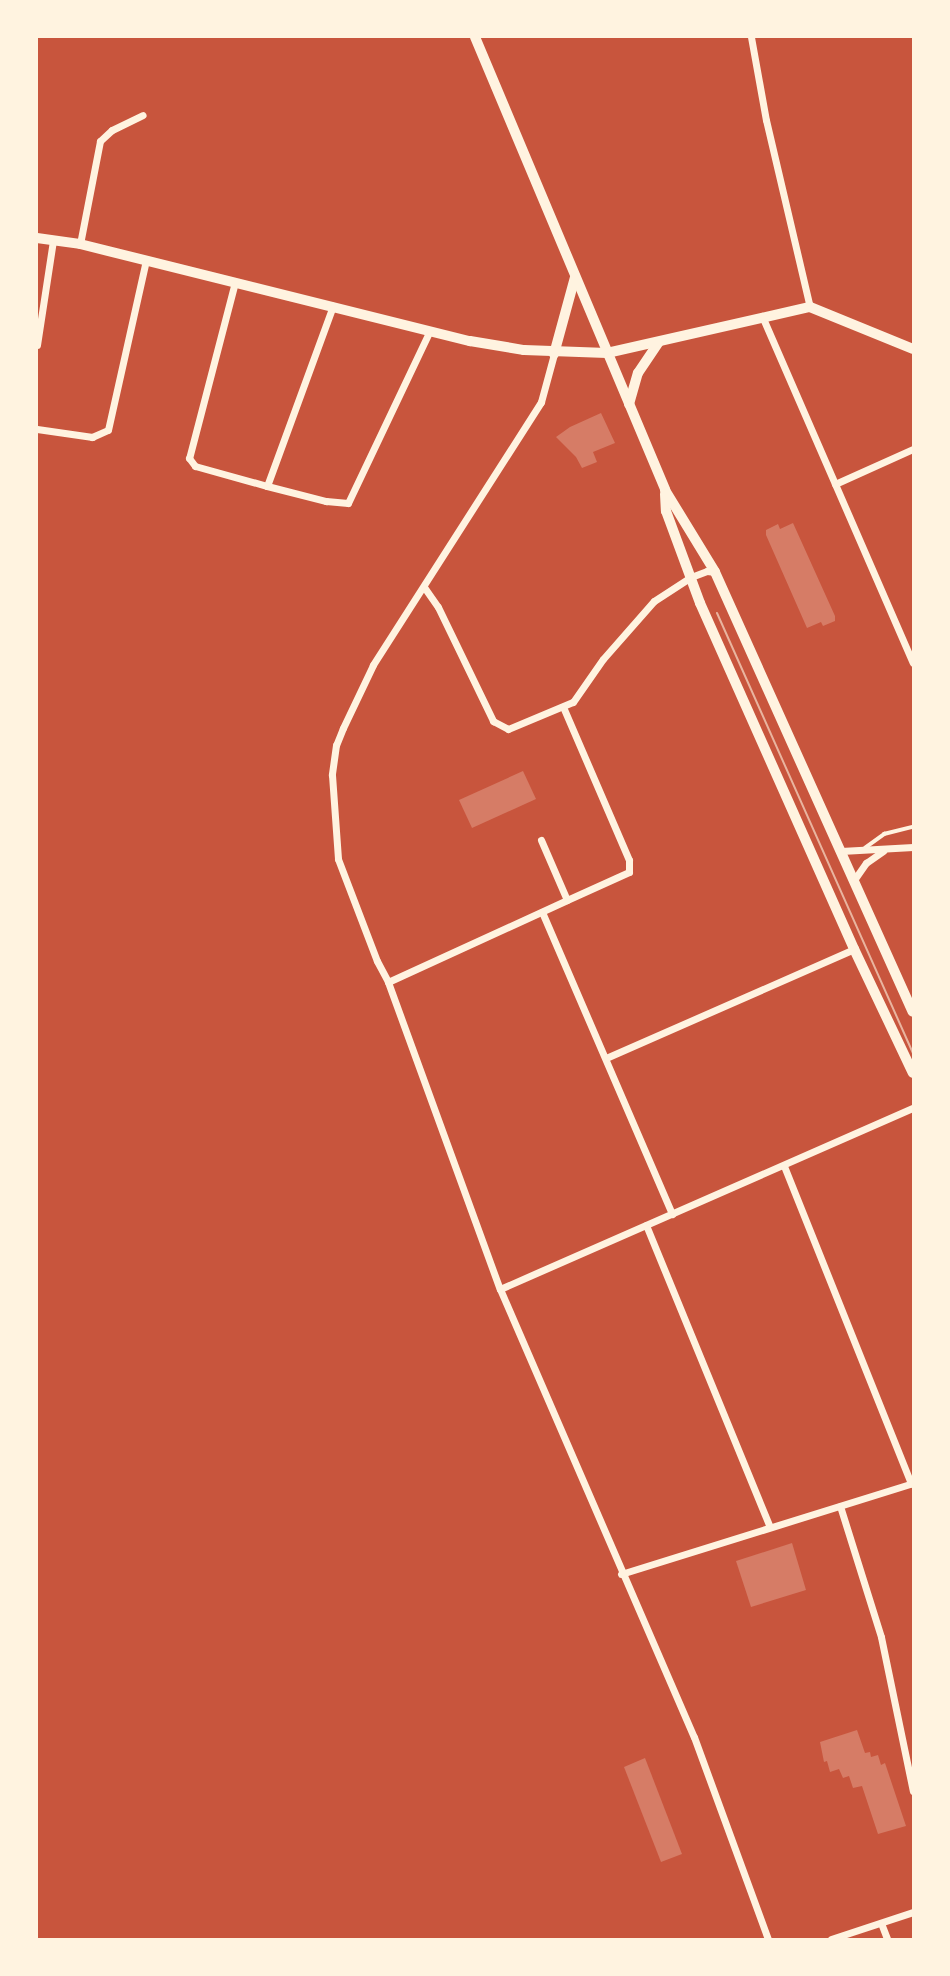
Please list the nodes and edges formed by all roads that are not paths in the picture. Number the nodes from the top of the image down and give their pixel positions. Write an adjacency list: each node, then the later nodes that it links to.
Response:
1 (475, 37): 8 (main road)
2 (751, 37): 11 (street)
3 (143, 115): 6 (street)
4 (37, 238): 5 (main road)
5 (53, 240): 6 (main road); 15 (street)
6 (80, 244): 7 (main road)
7 (146, 260): 9 (main road); 20 (street)
8 (575, 277): 17 (main road); 18 (main road)
9 (235, 282): 10 (main road); 23 (street)
10 (333, 306): 13 (main road); 23 (street)
11 (810, 307): 12 (main road); 16 (main road)
12 (762, 316): 14 (main road); 22 (street)
13 (429, 330): 18 (main road); 23 (street)
14 (659, 342): 17 (main road); 19 (main road)
15 (37, 345)
16 (913, 349)
17 (607, 353): 18 (main road); 19 (main road)
18 (554, 354): 27 (street)
19 (629, 404): 24 (main road)
20 (37, 429)
21 (913, 449): 22 (street)
22 (835, 484): 28 (street)
23 (267, 486)
24 (665, 490): 25 (main road); 26 (main road)
25 (715, 572): 26 (street); 34 (main road)
26 (691, 578): 29 (street); 39 (main road)
27 (424, 587): 29 (street); 40 (street)
28 (913, 663)
29 (563, 707): 37 (street)
30 (913, 827): 35 (lane)
31 (541, 840): 37 (street)
32 (913, 848): 33 (street)
33 (883, 850): 35 (street); 36 (street)
34 (841, 851): 35 (street); 36 (main road)
35 (862, 851)
36 (854, 880): 41 (main road)
37 (567, 900): 38 (street)
38 (542, 912): 40 (street); 42 (street)
39 (853, 949): 42 (street); 43 (main road)
40 (388, 982): 48 (street)
41 (913, 1012)
42 (606, 1058): 46 (street)
43 (913, 1073)
44 (913, 1108): 45 (street)
45 (784, 1166): 46 (street); 49 (street)
46 (672, 1214): 47 (street)
47 (646, 1225): 48 (street); 51 (street)
48 (500, 1289): 52 (street)
49 (912, 1484): 50 (street)
50 (840, 1506): 51 (street); 53 (street)
51 (770, 1527): 52 (street)
52 (621, 1574): 56 (street)
53 (913, 1791)
54 (913, 1912): 55 (street)
55 (881, 1923): 57 (street); 58 (street)
56 (768, 1939)
57 (831, 1939)
58 (887, 1939)

